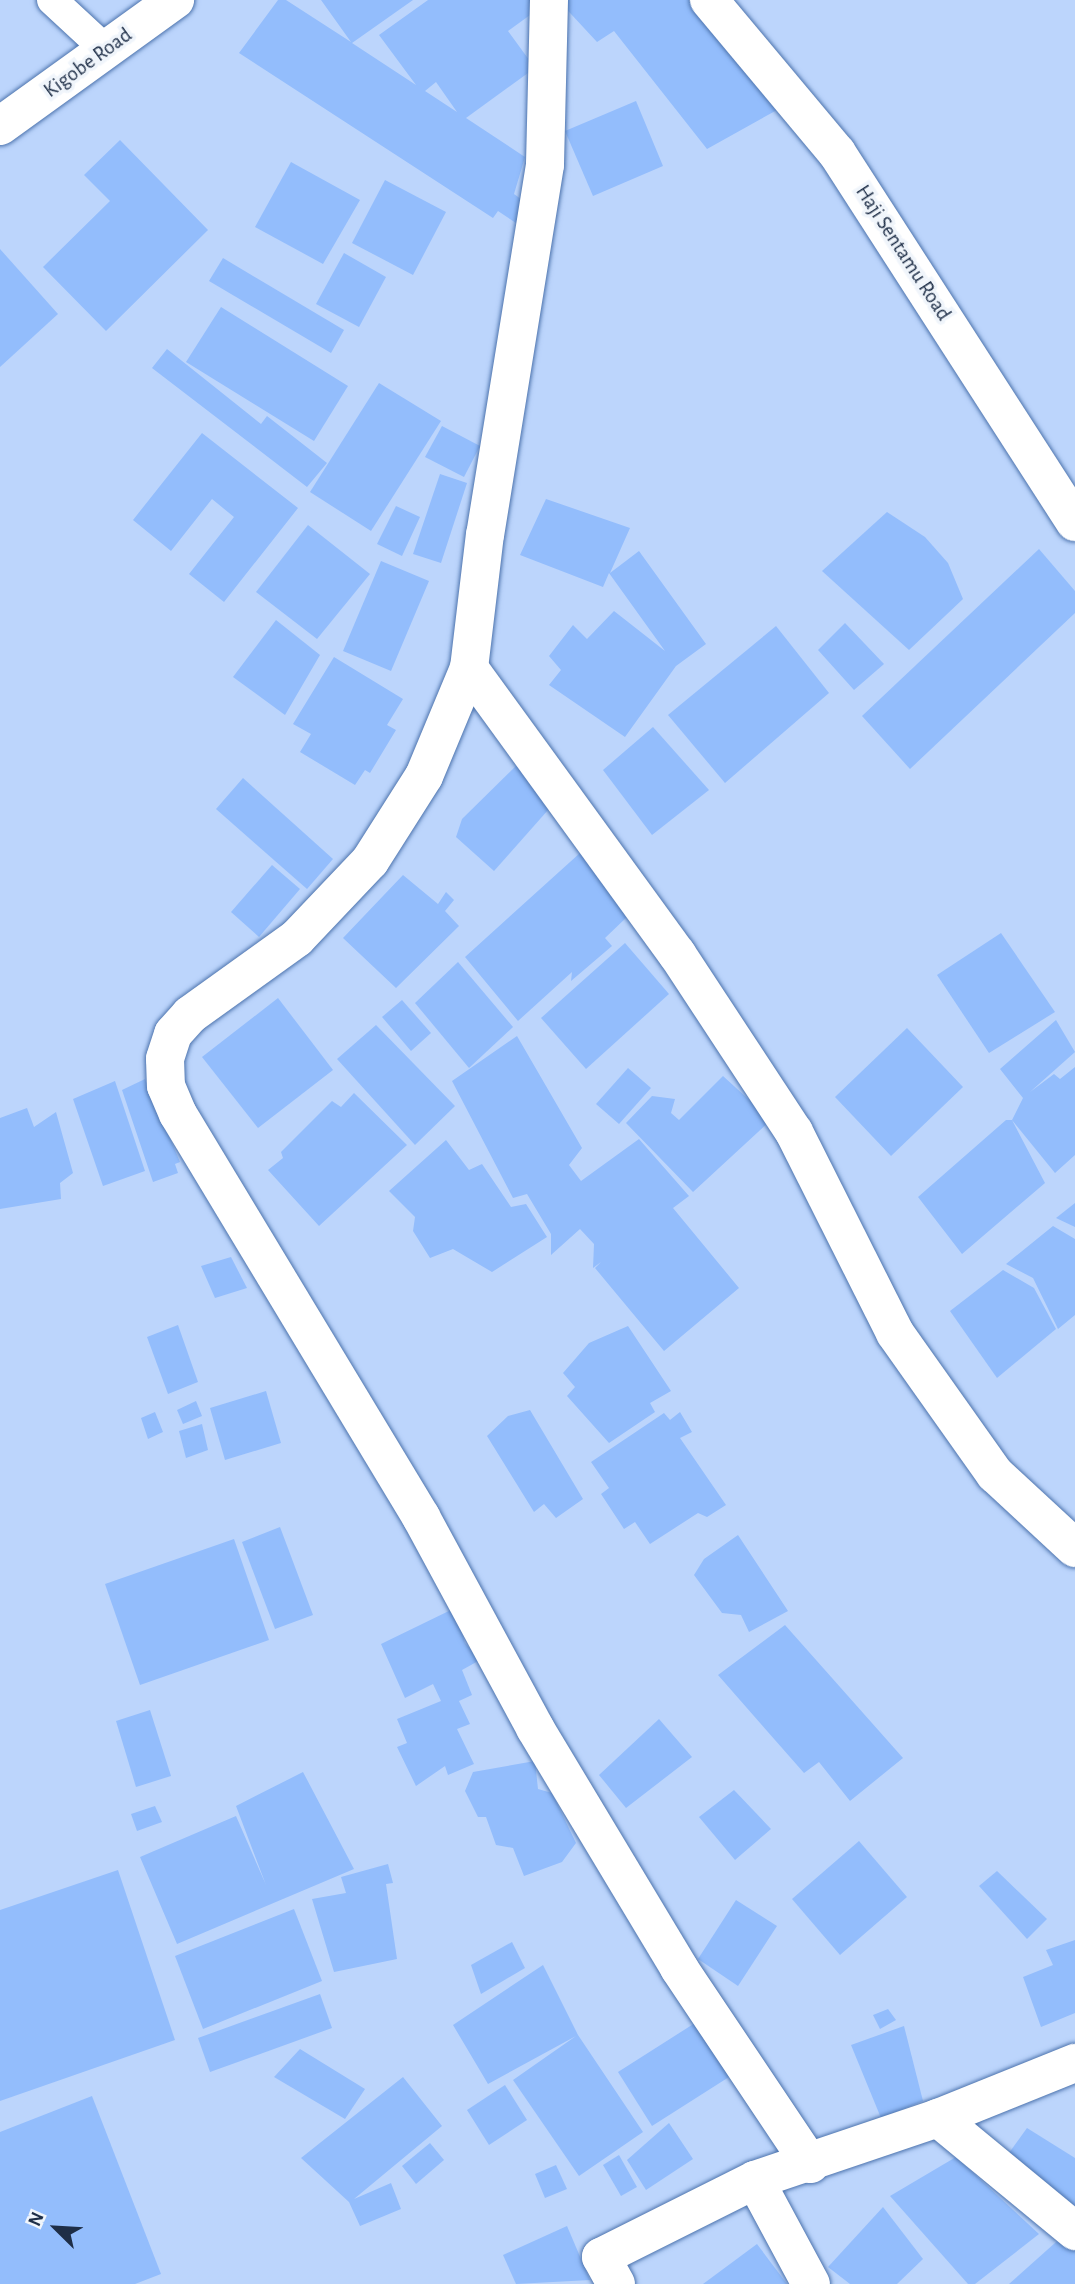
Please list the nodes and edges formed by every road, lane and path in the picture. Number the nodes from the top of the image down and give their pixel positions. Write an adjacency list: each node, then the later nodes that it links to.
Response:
1 (52, 0): 5 (lane)
2 (175, 0): 5 (street, Kigobe Road)
3 (549, 0): 8 (street)
4 (709, 0): 7 (street, Haji Sentamu Road)
5 (106, 50): 6 (street, Kigobe Road)
6 (0, 126)
7 (1075, 522)
8 (469, 668): 9 (street); 12 (street)
9 (1075, 1548)
10 (1075, 2063): 11 (street)
11 (938, 2118): 12 (street); 14 (street)
12 (810, 2164): 13 (street)
13 (755, 2180): 15 (street); 16 (street)
14 (1075, 2231)
15 (616, 2284)
16 (811, 2284)

